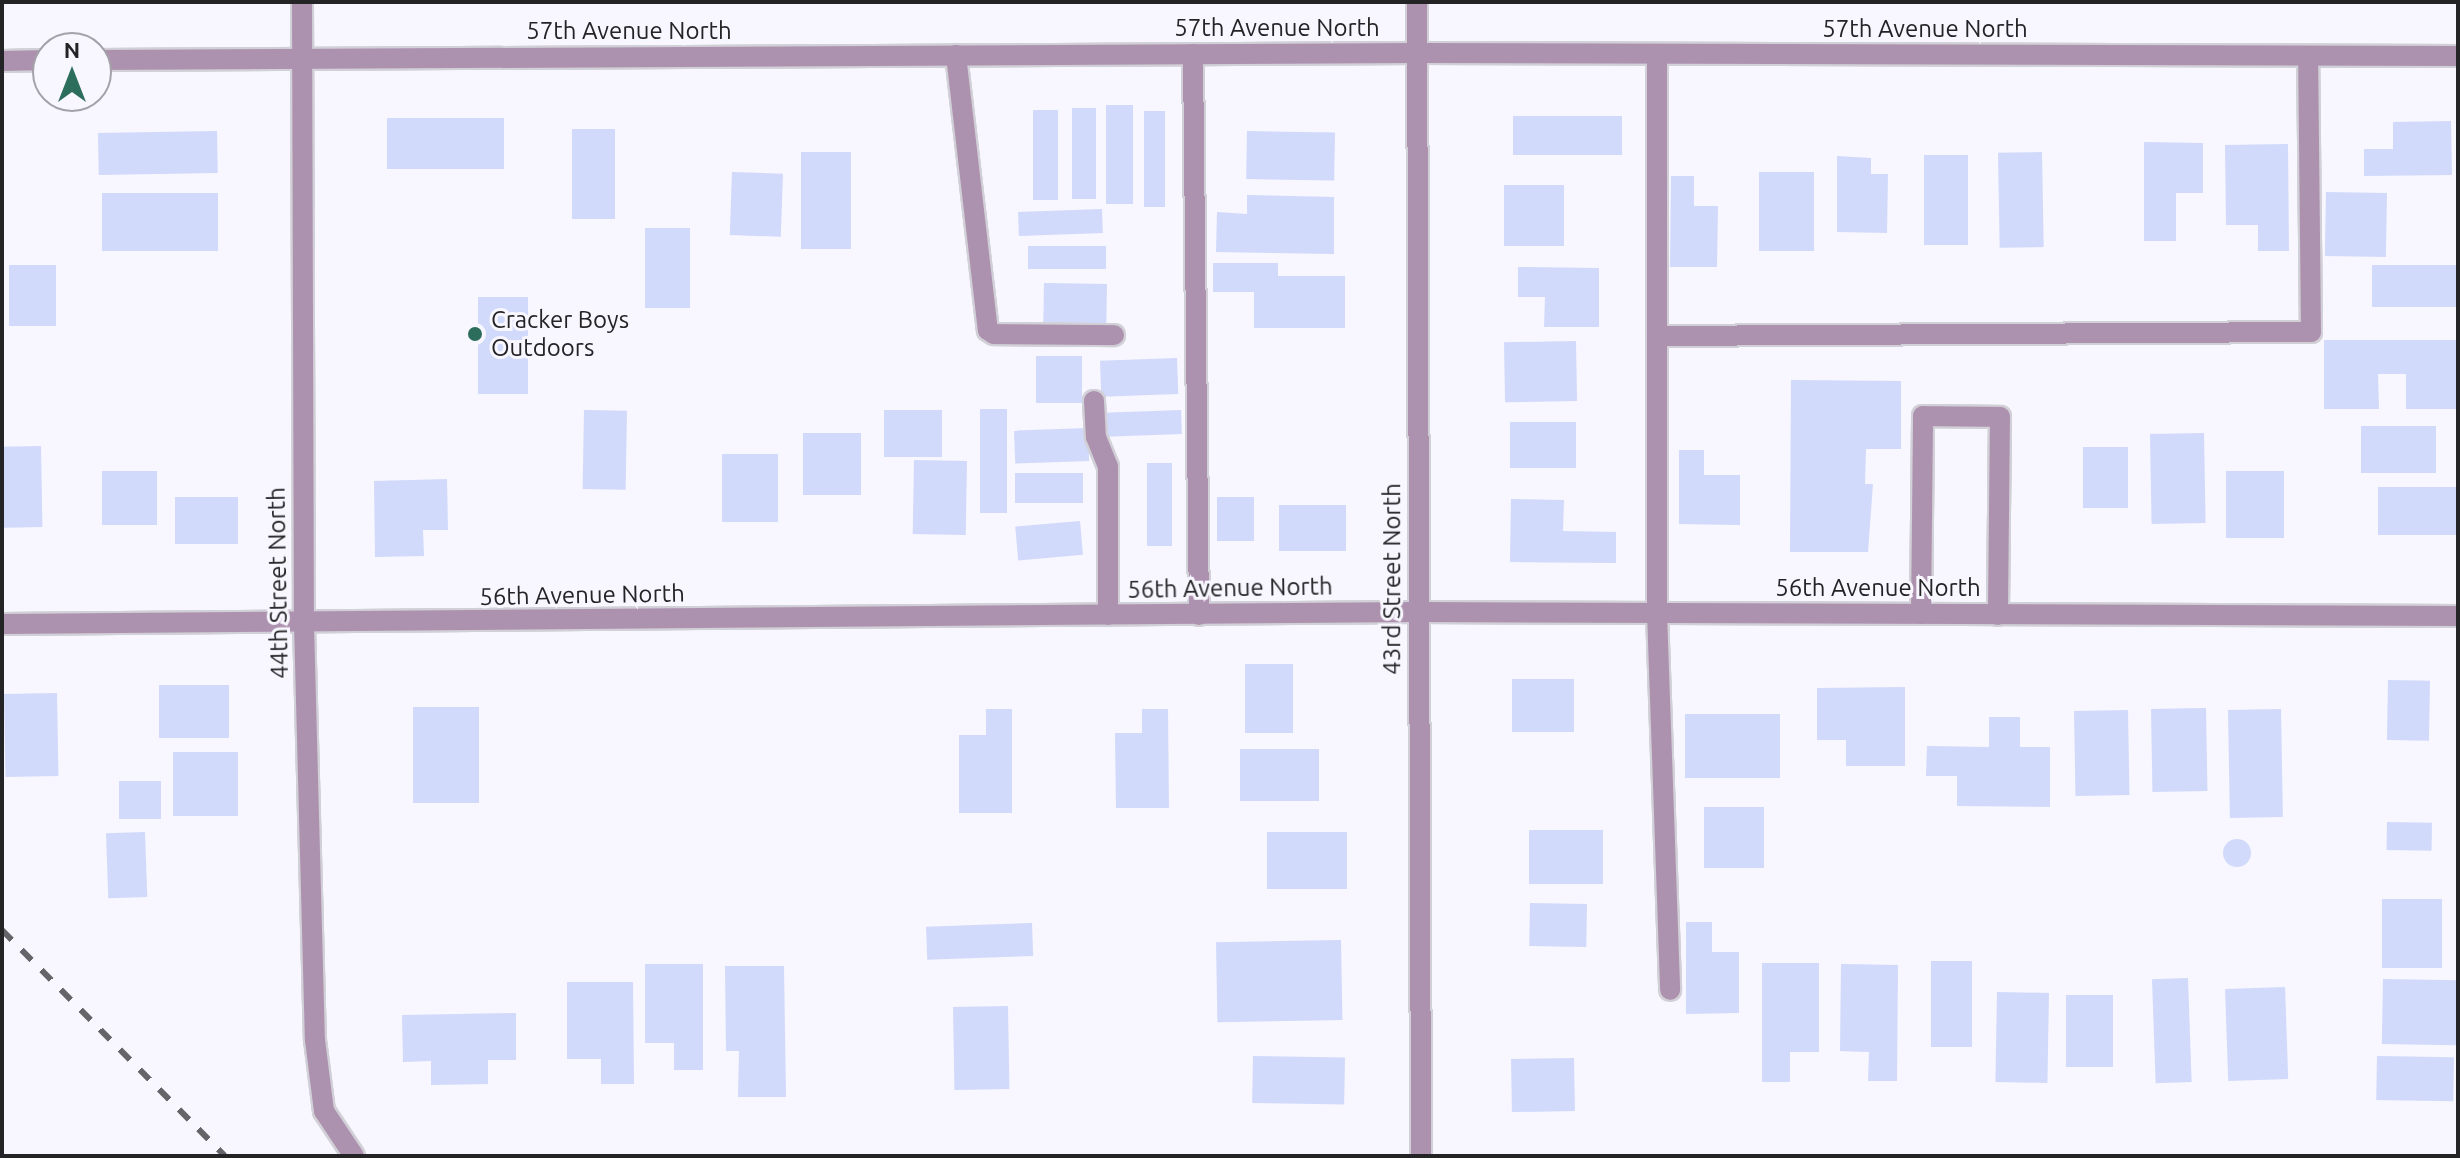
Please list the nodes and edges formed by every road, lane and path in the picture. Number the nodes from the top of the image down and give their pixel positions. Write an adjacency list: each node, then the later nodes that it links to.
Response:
1 (302, 2): 9 (street, 44th Street North)
2 (1417, 2): 3 (street, 43rd Street North)
3 (1417, 53): 4 (street, 57th Avenue North); 5 (street, 57th Avenue North); 16 (street, 43rd Street North)
4 (1193, 54): 6 (street, 57th Avenue North); 20 (street)
5 (1657, 54): 7 (street, 57th Avenue North); 14 (street)
6 (956, 55): 9 (street, 57th Avenue North); 13 (street)
7 (2308, 56): 8 (street, 57th Avenue North); 14 (street)
8 (2458, 56)
9 (303, 59): 11 (street, 57th Avenue North); 24 (street, 44th Street North)
10 (32, 60): 12 (street)
11 (112, 60)
12 (2, 61)
13 (1114, 335)
14 (1657, 336): 17 (street)
15 (1094, 401): 19 (street)
16 (1417, 612): 17 (street, 56th Avenue North); 20 (street, 56th Avenue North); 27 (street, 43rd Street North)
17 (1657, 613): 18 (street, 56th Avenue North); 25 (street)
18 (1921, 614): 21 (street, 56th Avenue North); 21 (street)
19 (1108, 615): 20 (street, 56th Avenue North); 24 (street, 56th Avenue North)
20 (1199, 615)
21 (1998, 615): 22 (street, 56th Avenue North)
22 (2458, 616)
23 (2, 624): 24 (street, 56th Avenue North)
24 (304, 624): 26 (street, 44th Street North)
25 (1670, 990)
26 (353, 1156)
27 (1421, 1156)

